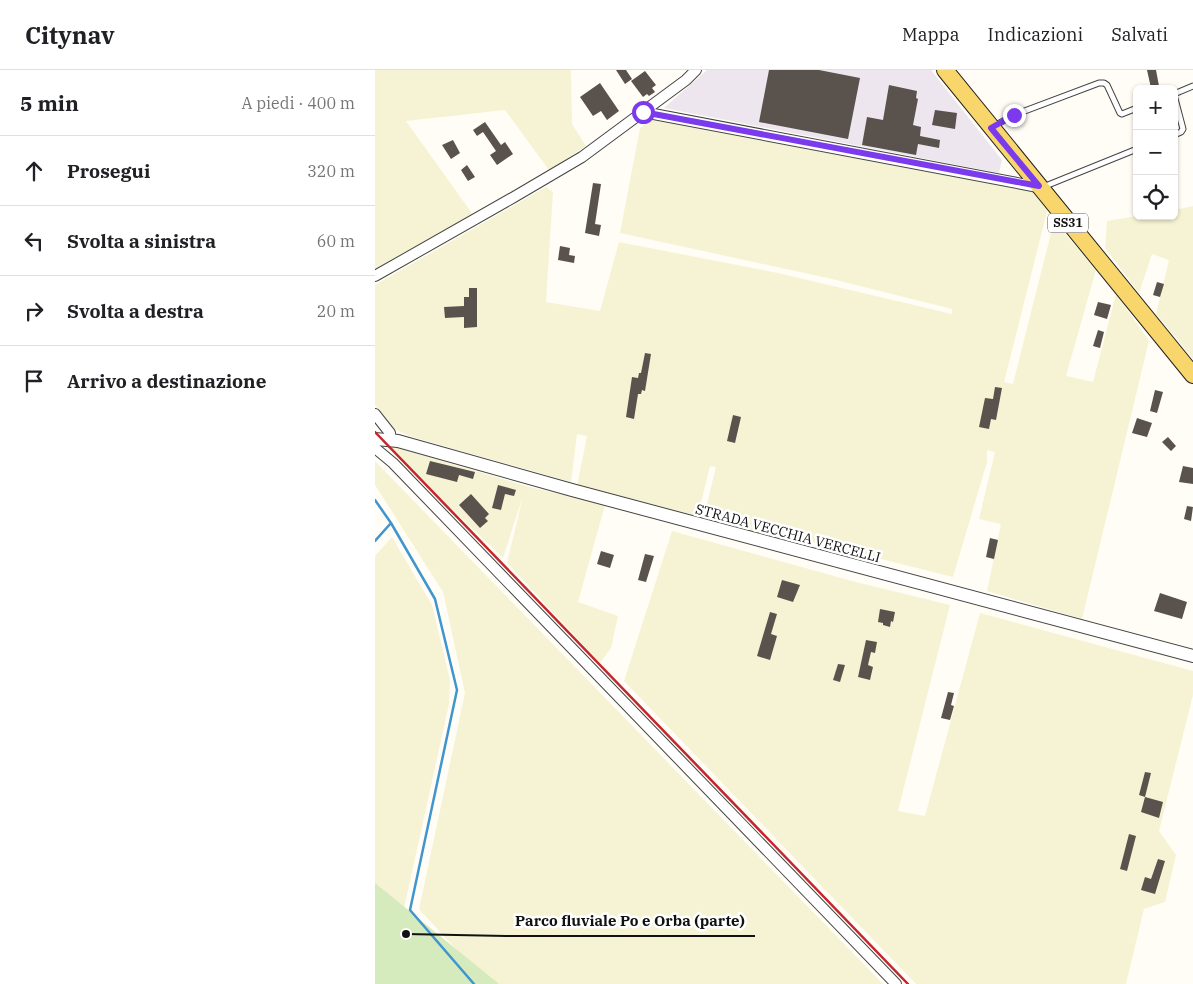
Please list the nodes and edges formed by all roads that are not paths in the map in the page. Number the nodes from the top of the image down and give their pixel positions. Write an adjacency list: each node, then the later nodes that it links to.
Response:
1 (696, 70): 7 (street)
2 (945, 70): 8 (main road, SS31)
3 (1193, 86): 4 (lane)
4 (1178, 92)
5 (1133, 110): 8 (lane)
6 (1178, 110): 9 (lane)
7 (643, 112): 11 (street); 12 (street)
8 (991, 128): 11 (main road, SS31)
9 (1178, 133)
10 (1133, 151): 11 (lane)
11 (1039, 188): 13 (main road, SS31)
12 (375, 276)
13 (1193, 375)
14 (375, 414): 16 (street)
15 (375, 439): 16 (street, STRADA VECCHIA VERCELLI)
16 (391, 440): 18 (street, STRADA VECCHIA VERCELLI)
17 (375, 448): 19 (street)
18 (1193, 656)
19 (896, 984)

